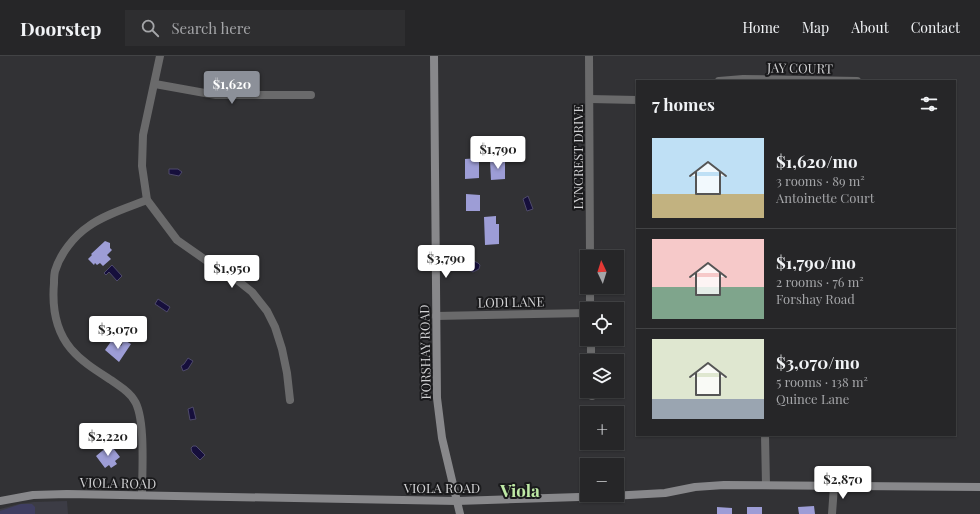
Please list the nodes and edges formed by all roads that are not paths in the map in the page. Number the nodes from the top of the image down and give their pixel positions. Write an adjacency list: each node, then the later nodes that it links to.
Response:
1 (160, 56): 6 (street)
2 (434, 56): 13 (street, FORSHAY ROAD)
3 (589, 56): 8 (street, LYNCREST DRIVE)
4 (731, 80): 5 (street, JAY COURT)
5 (800, 80)
6 (155, 84): 7 (street); 10 (street)
7 (311, 95)
8 (590, 99): 9 (street); 11 (street, LYNCREST DRIVE)
9 (636, 100)
10 (147, 200): 14 (street); 19 (street)
11 (590, 250)
12 (580, 313): 13 (street, LODI LANE)
13 (436, 316): 21 (street, FORSHAY ROAD)
14 (290, 400)
15 (765, 436): 16 (street)
16 (766, 485): 17 (street, VIOLA ROAD); 21 (street, VIOLA ROAD)
17 (834, 486): 18 (street, VIOLA ROAD); 23 (street)
18 (980, 487)
19 (142, 495): 20 (street, VIOLA ROAD); 21 (street, VIOLA ROAD)
20 (0, 501)
21 (457, 502): 22 (street, FORSHAY ROAD)
22 (460, 514)
23 (832, 514)

